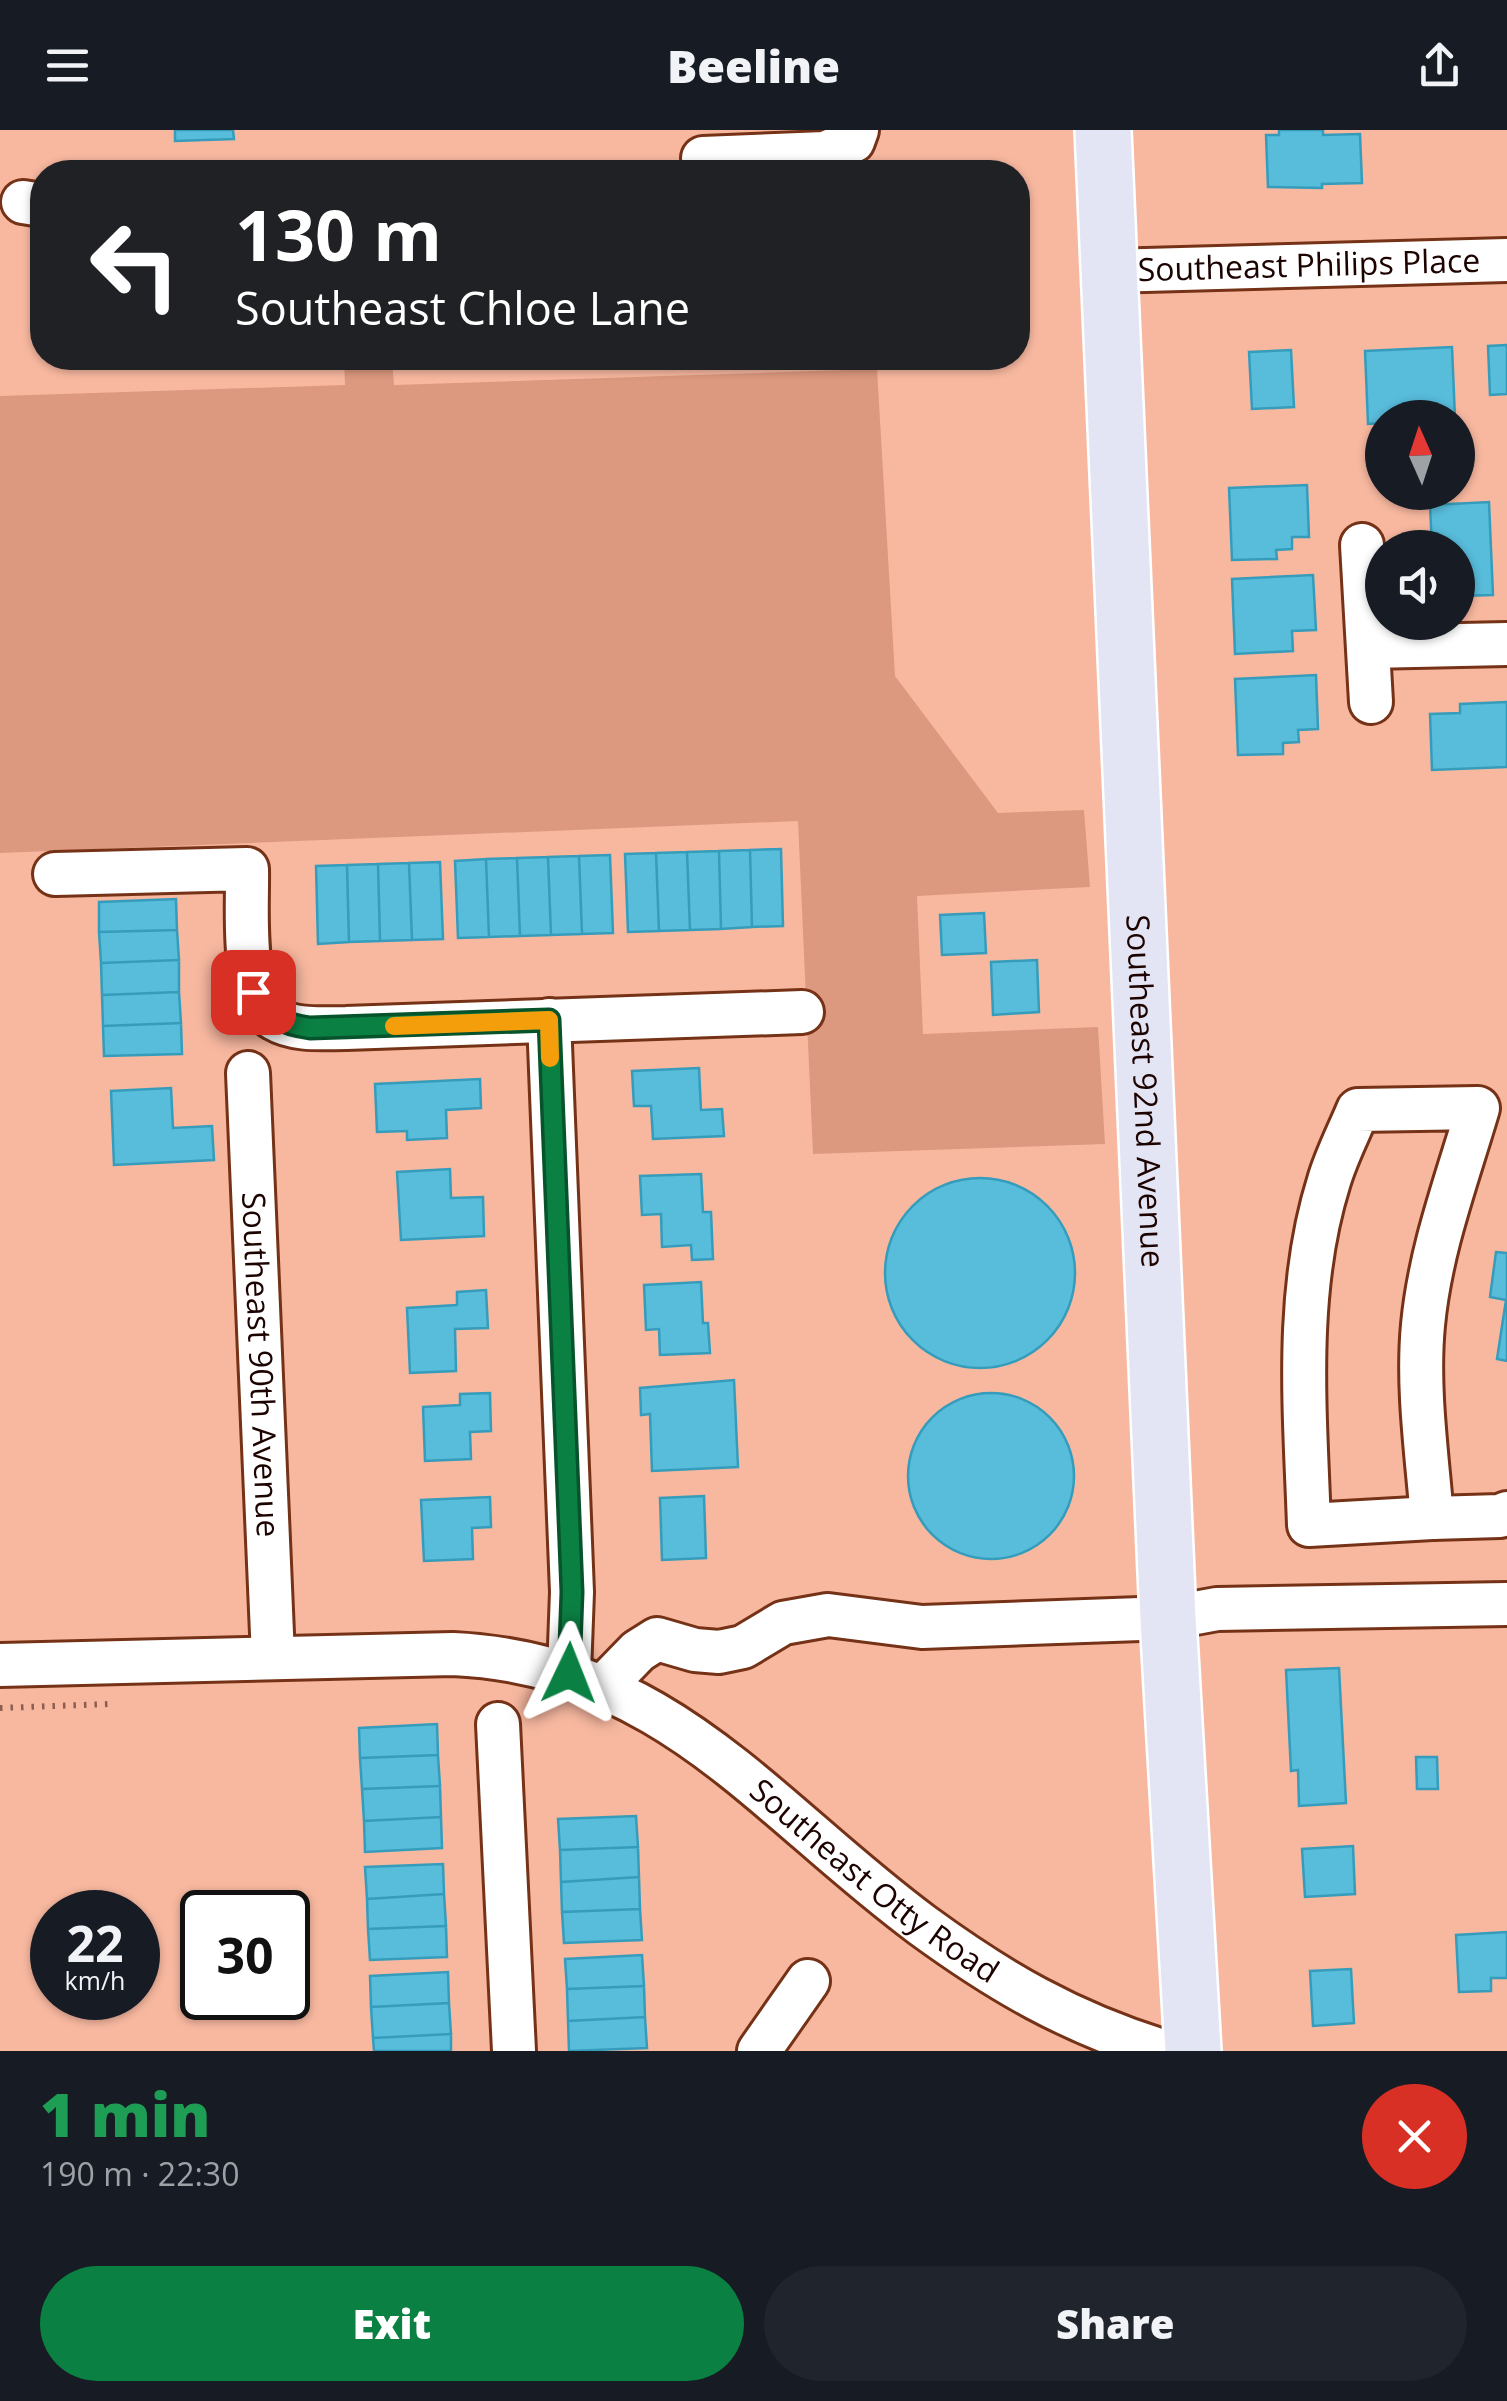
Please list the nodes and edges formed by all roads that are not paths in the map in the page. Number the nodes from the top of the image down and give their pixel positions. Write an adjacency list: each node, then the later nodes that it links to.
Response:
1 (857, 130): 3 (street)
2 (1103, 130): 6 (main road, Southeast 92nd Avenue)
3 (803, 142): 4 (street)
4 (703, 153)
5 (1507, 260): 6 (street, Southeast Philips Place)
6 (1110, 271): 18 (main road, Southeast 92nd Avenue)
7 (1362, 545): 9 (street)
8 (1507, 644): 9 (street)
9 (1370, 647): 10 (street)
10 (1371, 702)
11 (54, 874): 13 (street)
12 (802, 1012): 13 (street)
13 (549, 1020): 21 (street)
14 (248, 1074): 19 (street, Southeast 90th Avenue)
15 (1507, 1512): 16 (street)
16 (1432, 1518): 16 (street)
17 (1507, 1604): 18 (street)
18 (1168, 1618): 21 (street); 27 (main road, Southeast 92nd Avenue)
19 (273, 1657): 20 (street, Southeast Otty Road); 21 (street, Southeast Otty Road)
20 (0, 1665)
21 (586, 1680): 26 (street, Southeast Otty Road)
22 (498, 1724): 24 (street)
23 (808, 1981): 25 (street)
24 (514, 2051)
25 (759, 2051)
26 (1162, 2051)
27 (1193, 2051)

